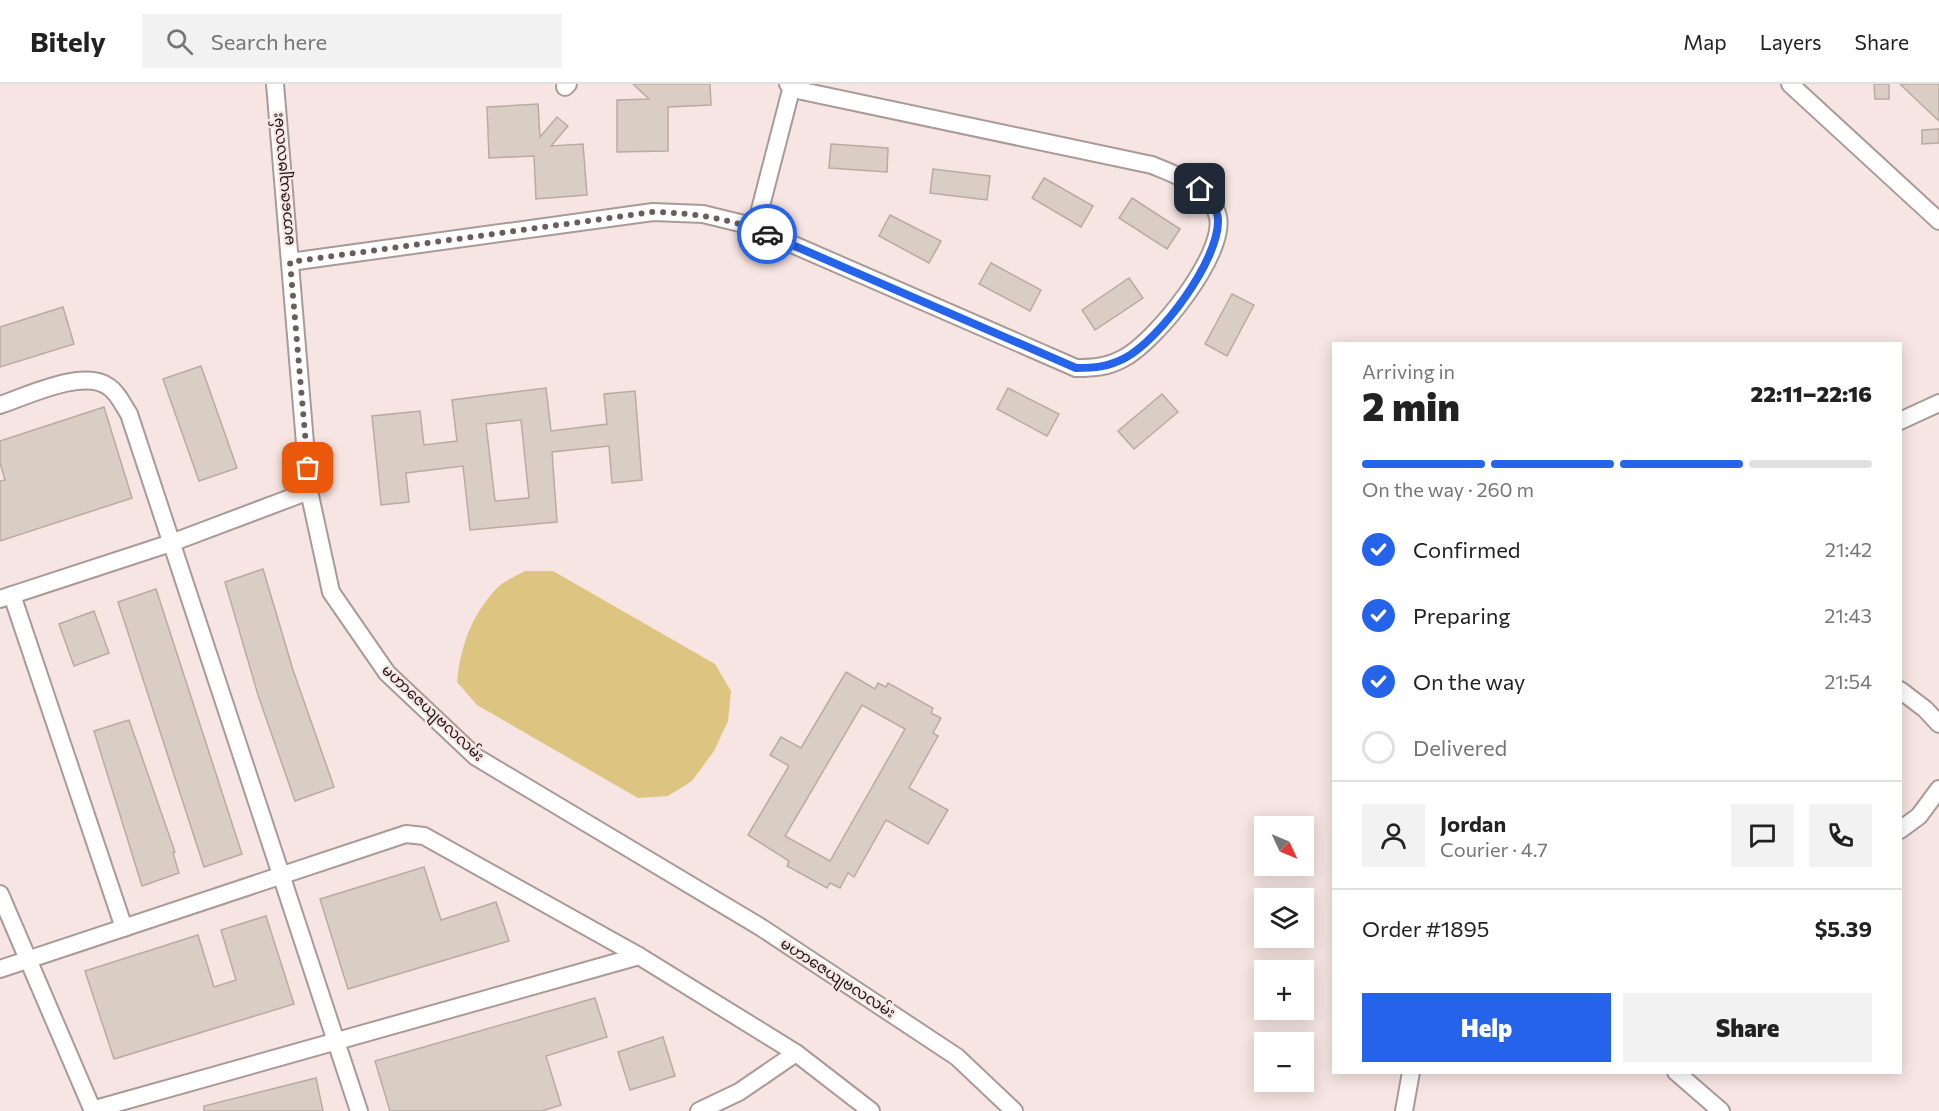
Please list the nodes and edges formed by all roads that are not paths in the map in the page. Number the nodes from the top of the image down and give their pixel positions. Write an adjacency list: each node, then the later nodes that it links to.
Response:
1 (275, 84): 6 (street, မဟာဇေယျဗလလမ်း)
2 (1790, 84): 4 (street)
3 (790, 85): 5 (street); 5 (street)
4 (1939, 221)
5 (755, 229): 6 (street)
6 (290, 262): 10 (street, မဟာဇေယျဗလလမ်း)
7 (1939, 403): 9 (street)
8 (0, 405): 11 (street)
9 (1902, 420)
10 (309, 491): 11 (street); 27 (street, မဟာဇေယျဗလလမ်း)
11 (171, 543): 12 (street); 17 (street)
12 (6, 597): 19 (street)
13 (1902, 692): 14 (street)
14 (1939, 724)
15 (1939, 789): 16 (street)
16 (1902, 829)
17 (282, 877): 19 (street); 20 (street); 23 (street)
18 (0, 894): 21 (street)
19 (124, 928): 21 (street)
20 (639, 956): 23 (street); 24 (street)
21 (27, 960): 22 (street); 28 (street)
22 (0, 969)
23 (336, 1040): 28 (street); 29 (street)
24 (796, 1053): 30 (street); 31 (street)
25 (1411, 1074): 32 (street)
26 (1678, 1074): 33 (street)
27 (1004, 1108)
28 (92, 1110)
29 (359, 1111)
30 (699, 1111)
31 (871, 1111)
32 (1404, 1111)
33 (1721, 1111)

